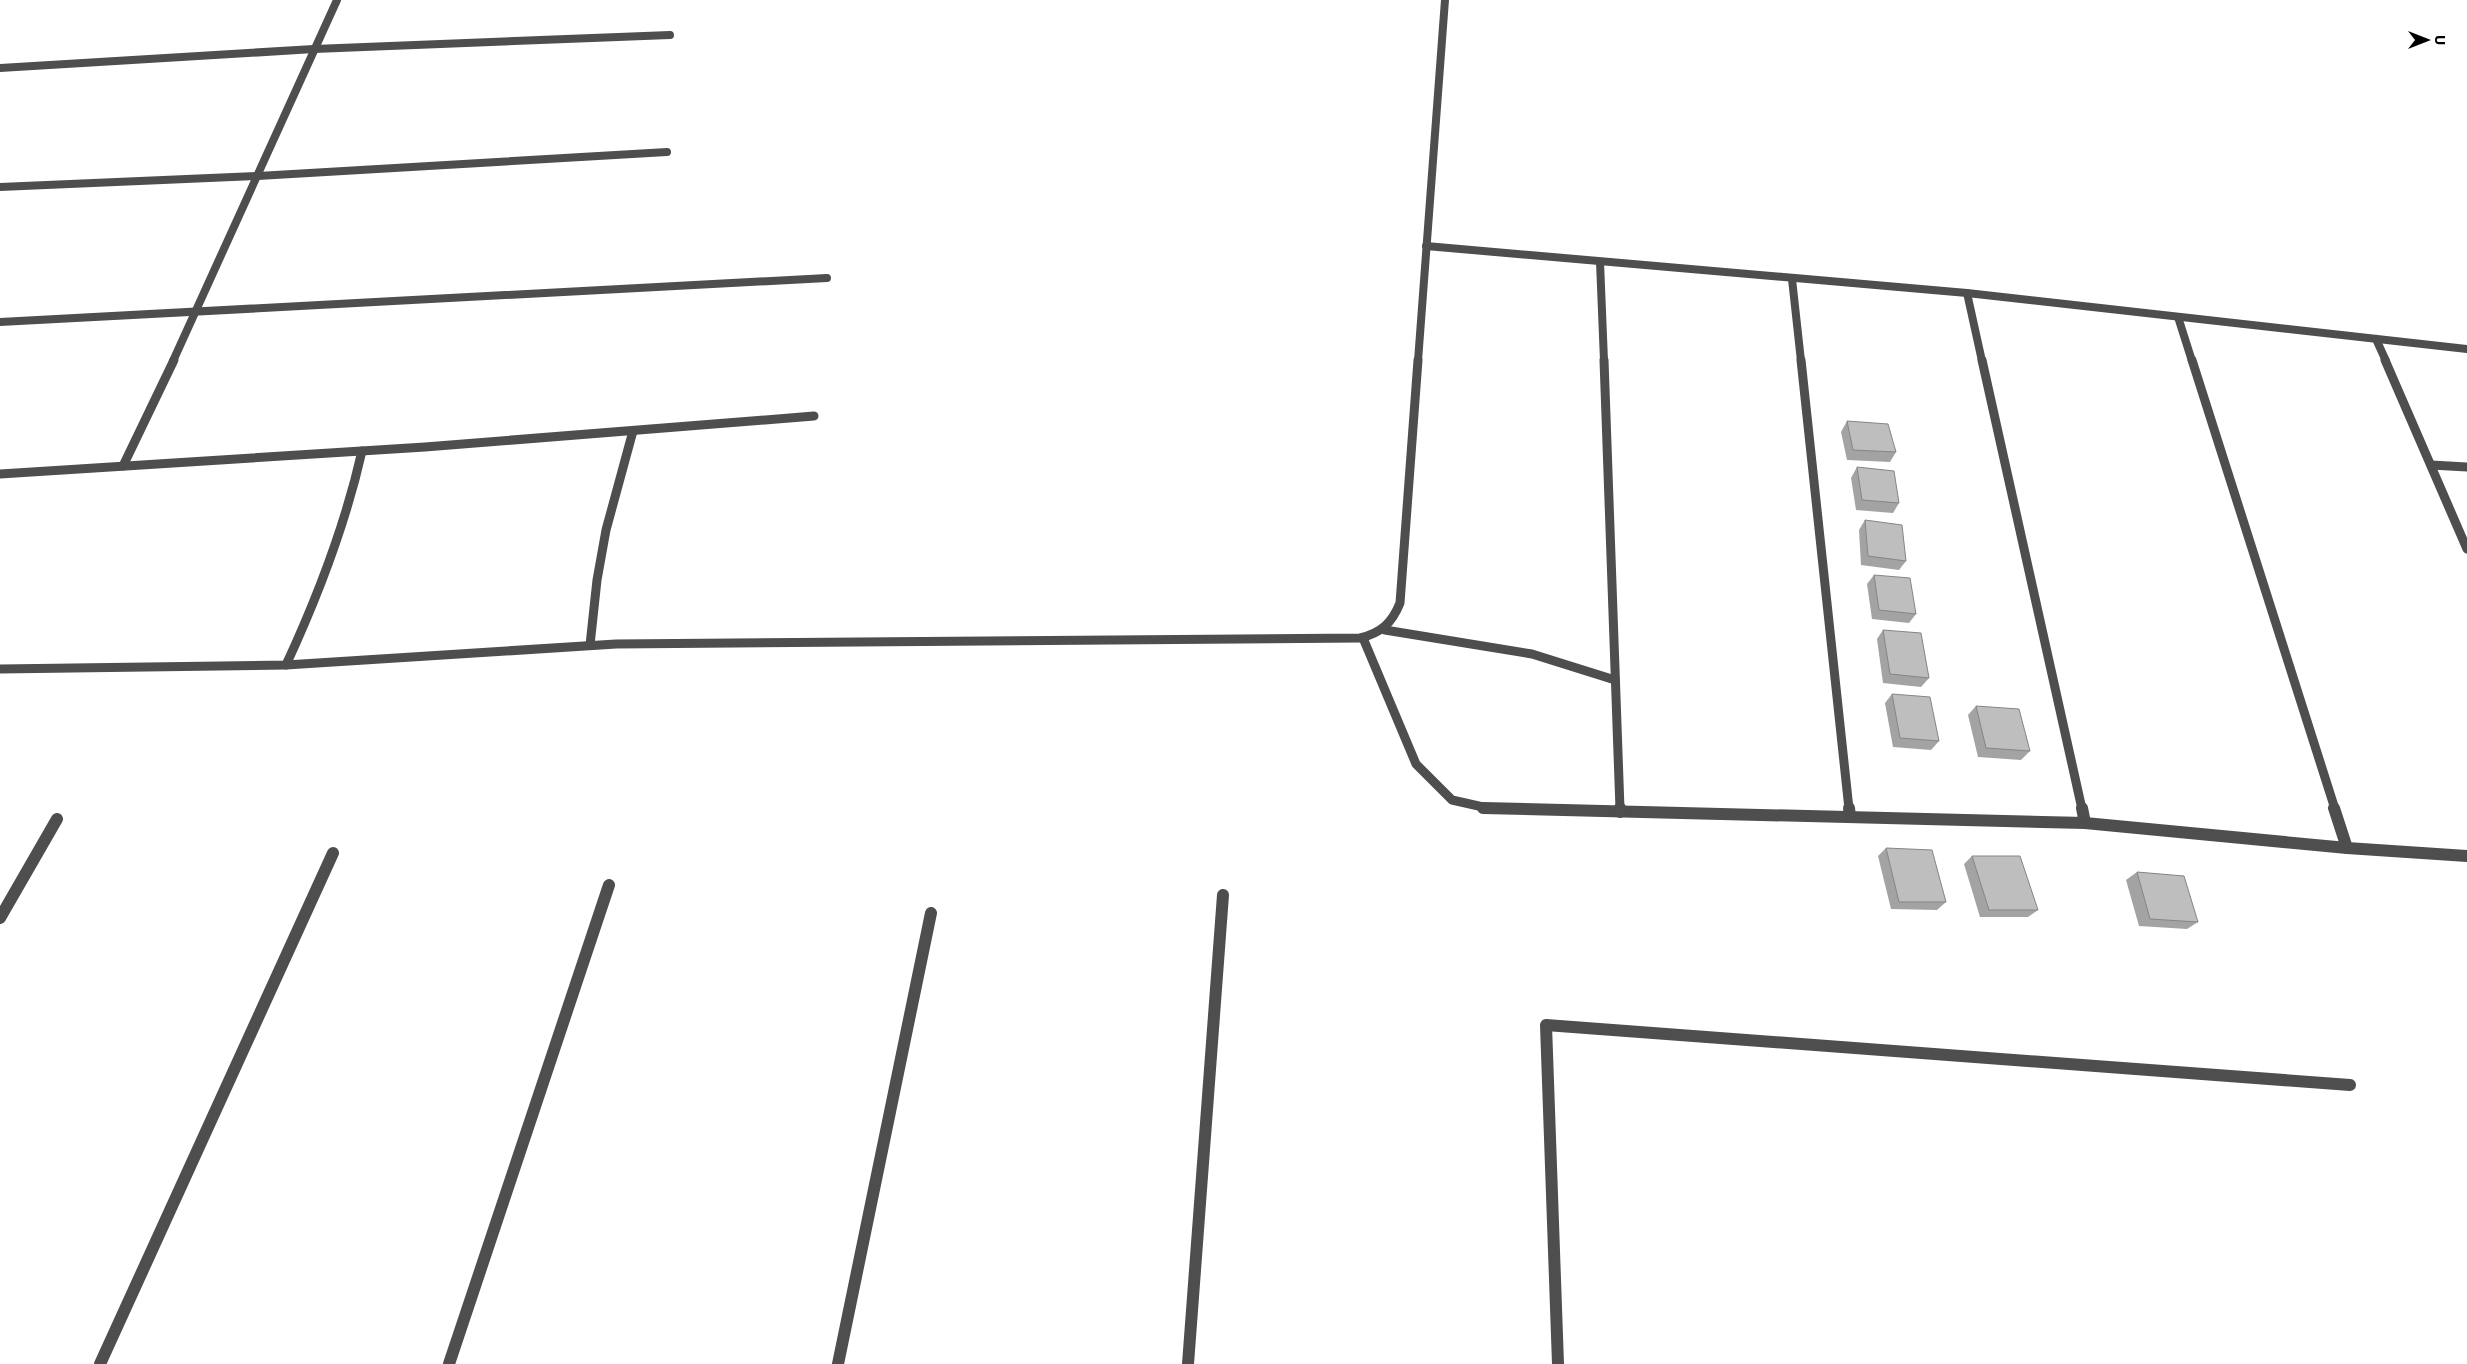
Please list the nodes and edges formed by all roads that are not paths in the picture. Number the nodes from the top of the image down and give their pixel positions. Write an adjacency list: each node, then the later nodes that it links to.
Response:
1 (337, 0): 4 (street)
2 (1445, 0): 9 (street)
3 (670, 35): 4 (street)
4 (314, 49): 5 (street); 7 (street)
5 (0, 68)
6 (667, 152): 7 (street)
7 (258, 176): 8 (street); 14 (street)
8 (0, 187)
9 (1426, 246): 10 (street); 27 (street)
10 (1600, 262): 12 (street); 32 (street)
11 (827, 278): 14 (street)
12 (1792, 279): 13 (street); 34 (street)
13 (1967, 294): 15 (street); 36 (street)
14 (198, 310): 16 (street); 23 (street)
15 (2178, 317): 17 (street); 37 (street)
16 (0, 322)
17 (2376, 339): 18 (street); 22 (street)
18 (2467, 348)
19 (814, 416): 20 (street)
20 (633, 431): 21 (street); 29 (street)
21 (362, 451): 23 (street); 30 (street)
22 (2431, 465): 24 (street); 26 (street)
23 (123, 466): 25 (street)
24 (2467, 467)
25 (0, 474)
26 (2467, 549)
27 (1385, 630): 28 (street); 32 (street)
28 (1363, 638): 29 (street); 33 (street)
29 (590, 645): 30 (street)
30 (286, 665): 31 (street)
31 (0, 669)
32 (1615, 680): 33 (street)
33 (1620, 812): 34 (street)
34 (1850, 817): 36 (street)
35 (57, 819): 43 (street)
36 (2085, 823): 37 (street)
37 (2347, 848): 39 (street)
38 (333, 852): 45 (street)
39 (2467, 856)
40 (609, 885): 46 (street)
41 (1224, 895): 48 (street)
42 (930, 913): 47 (street)
43 (0, 918)
44 (2350, 1085): 49 (street)
45 (100, 1364)
46 (449, 1364)
47 (838, 1364)
48 (1188, 1364)
49 (1558, 1364)

